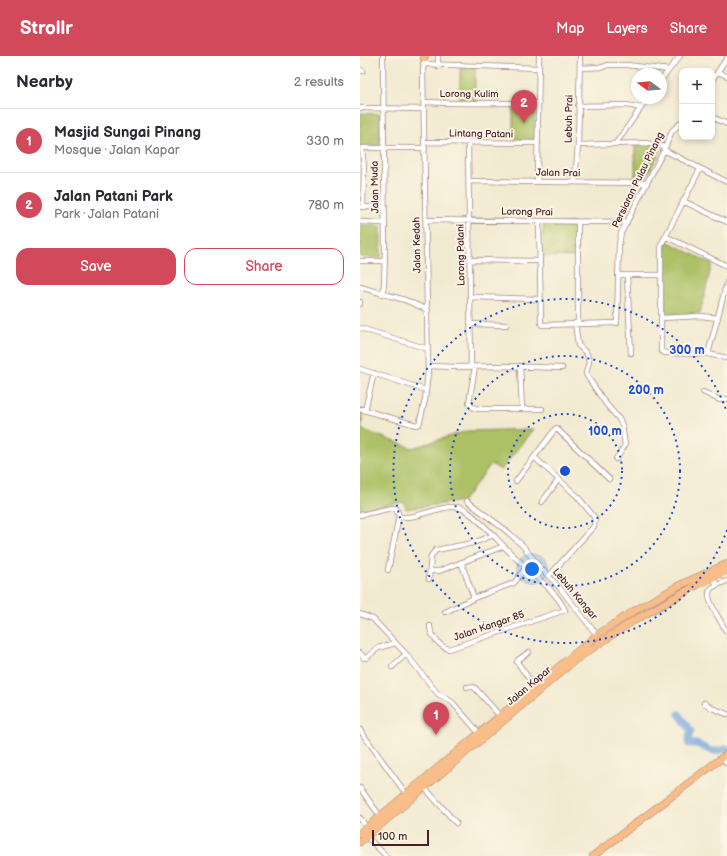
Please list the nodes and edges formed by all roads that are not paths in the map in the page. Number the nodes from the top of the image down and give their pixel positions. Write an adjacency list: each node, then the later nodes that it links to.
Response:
1 (383, 56): 21 (street, Jalan Muda)
2 (438, 56): 8 (street)
3 (539, 56): 9 (street)
4 (580, 56): 10 (street, Lebuh Prai)
5 (680, 56): 11 (street)
6 (424, 58): 8 (street); 16 (street, Jalan Kedah)
7 (727, 58): 13 (street)
8 (438, 66): 9 (street)
9 (538, 68): 17 (street)
10 (580, 68): 11 (street); 19 (street, Lebuh Prai)
11 (669, 70): 12 (street)
12 (667, 72)
13 (718, 72): 14 (street); 15 (street)
14 (715, 76)
15 (727, 76)
16 (424, 102): 17 (street, Lorong Kulim); 23 (street, Jalan Kedah)
17 (538, 103): 29 (street)
18 (644, 104): 22 (street)
19 (578, 106): 22 (street); 31 (street, Lebuh Prai)
20 (360, 108): 21 (street)
21 (383, 108): 23 (street); 33 (street, Jalan Muda)
22 (641, 108): 30 (street)
23 (424, 109): 27 (street, Jalan Kedah)
24 (715, 118): 25 (street)
25 (727, 124)
26 (679, 125): 35 (street, Persiaran Pulau Pinang)
27 (425, 142): 28 (street, Lintang Patani); 34 (street, Jalan Kedah)
28 (468, 142): 29 (street, Lintang Patani); 37 (street, Lorong Patani)
29 (538, 143): 38 (street)
30 (616, 143): 31 (street); 35 (street)
31 (578, 146): 39 (street, Lebuh Prai)
32 (361, 148): 33 (street); 42 (street)
33 (383, 148): 34 (street); 45 (street, Jalan Muda)
34 (425, 148): 46 (street, Jalan Kedah)
35 (664, 149): 36 (street); 41 (street, Persiaran Pulau Pinang)
36 (700, 169): 40 (street); 43 (street)
37 (469, 181): 38 (street, Jalan Prai); 47 (street, Lorong Patani)
38 (537, 182): 39 (street, Jalan Prai)
39 (575, 182): 41 (street, Jalan Prai)
40 (727, 182)
41 (646, 183): 52 (street, Persiaran Pulau Pinang)
42 (362, 187): 44 (street)
43 (683, 201): 53 (street); 54 (street)
44 (361, 207): 45 (street)
45 (384, 207): 50 (street, Jalan Muda)
46 (426, 220): 47 (street, Lorong Prai); 68 (street, Jalan Kedah)
47 (469, 221): 48 (street, Lorong Prai); 57 (street, Lorong Patani)
48 (539, 221): 51 (street, Lorong Prai); 58 (street)
49 (360, 222): 50 (street)
50 (384, 222): 56 (street, Jalan Muda)
51 (578, 222): 52 (street, Lorong Prai); 71 (street)
52 (627, 222): 60 (street, Persiaran Pulau Pinang)
53 (727, 222)
54 (665, 236): 59 (street); 62 (street)
55 (360, 260): 56 (street)
56 (384, 260): 65 (street, Jalan Muda)
57 (470, 260): 58 (street); 66 (street, Lorong Patani)
58 (540, 260): 67 (street)
59 (727, 266)
60 (618, 275): 61 (street); 71 (street, Persiaran Pulau Pinang)
61 (627, 276): 62 (street); 76 (street)
62 (660, 276): 69 (street)
63 (727, 282): 70 (street)
64 (360, 287): 65 (street)
65 (382, 294): 68 (street)
66 (470, 297): 67 (street); 72 (street, Lorong Patani)
67 (540, 299): 71 (street)
68 (428, 310): 75 (street, Jalan Kedah)
69 (661, 318): 70 (street); 77 (street)
70 (718, 318): 77 (street)
71 (576, 323): 92 (street)
72 (470, 324): 73 (street); 81 (street, Lorong Patani)
73 (506, 325)
74 (360, 328): 75 (street)
75 (428, 349): 79 (street, Jalan Kedah)
76 (631, 353)
77 (708, 354): 78 (street)
78 (727, 358)
79 (428, 366): 81 (street); 85 (street, Jalan Kedah)
80 (520, 366): 81 (street); 82 (street); 88 (street)
81 (473, 367): 88 (street, Lorong Patani)
82 (562, 368)
83 (360, 369): 84 (street)
84 (374, 374): 85 (street); 90 (street)
85 (426, 390): 90 (street, Jalan Kedah)
86 (703, 392): 87 (street)
87 (727, 399)
88 (522, 409): 89 (street)
89 (542, 409)
90 (362, 410)
91 (534, 457): 93 (street); 94 (street); 95 (street)
92 (616, 459)
93 (559, 479): 97 (street); 108 (street)
94 (609, 479)
95 (516, 481)
96 (467, 500): 108 (street, Lebuh Kangar)
97 (542, 502)
98 (360, 514): 99 (street)
99 (399, 516): 100 (street); 105 (street)
100 (494, 535): 101 (street); 106 (street)
101 (504, 546): 102 (street); 104 (street)
102 (461, 562): 106 (street); 113 (street)
103 (727, 564): 121 (main road, Jalan Kapar)
104 (526, 567): 113 (street); 115 (street)
105 (388, 570)
106 (430, 570): 110 (street)
107 (727, 570): 109 (main road, Jalan Kapar)
108 (549, 576): 114 (street, Lebuh Kangar)
109 (714, 577): 112 (street); 136 (main road, Jalan Kapar)
110 (429, 579)
111 (727, 581): 112 (street)
112 (717, 585): 118 (street)
113 (474, 598): 116 (street)
114 (571, 603): 115 (street); 121 (street, Lebuh Kangar)
115 (565, 610): 119 (street, Jalan Kangar 85)
116 (445, 612)
117 (360, 614): 122 (street)
118 (725, 622): 120 (street)
119 (430, 626)
120 (727, 632)
121 (597, 635): 128 (main road, Jalan Kapar)
122 (395, 643): 124 (street); 125 (street)
123 (529, 652): 128 (street)
124 (360, 653)
125 (406, 654): 126 (street); 133 (street)
126 (392, 667)
127 (466, 687): 131 (street)
128 (535, 687): 131 (main road, Jalan Kapar)
129 (704, 703): 130 (street)
130 (727, 714)
131 (500, 716): 133 (main road, Jalan Kapar)
132 (360, 730): 138 (street)
133 (480, 734): 138 (main road, Jalan Kapar)
134 (725, 755): 135 (street); 146 (main road)
135 (727, 764)
136 (424, 787): 141 (street); 143 (main road, Jalan Kapar)
137 (360, 788): 139 (street)
138 (407, 795): 139 (main road, Jalan Kapar)
139 (380, 816): 142 (main road, Jalan Kapar)
140 (360, 818): 142 (street)
141 (456, 823)
142 (367, 828): 143 (main road, Jalan Kapar)
143 (363, 834): 144 (main road, Jalan Kapar); 145 (street)
144 (360, 842)
145 (386, 856)
146 (593, 856)

